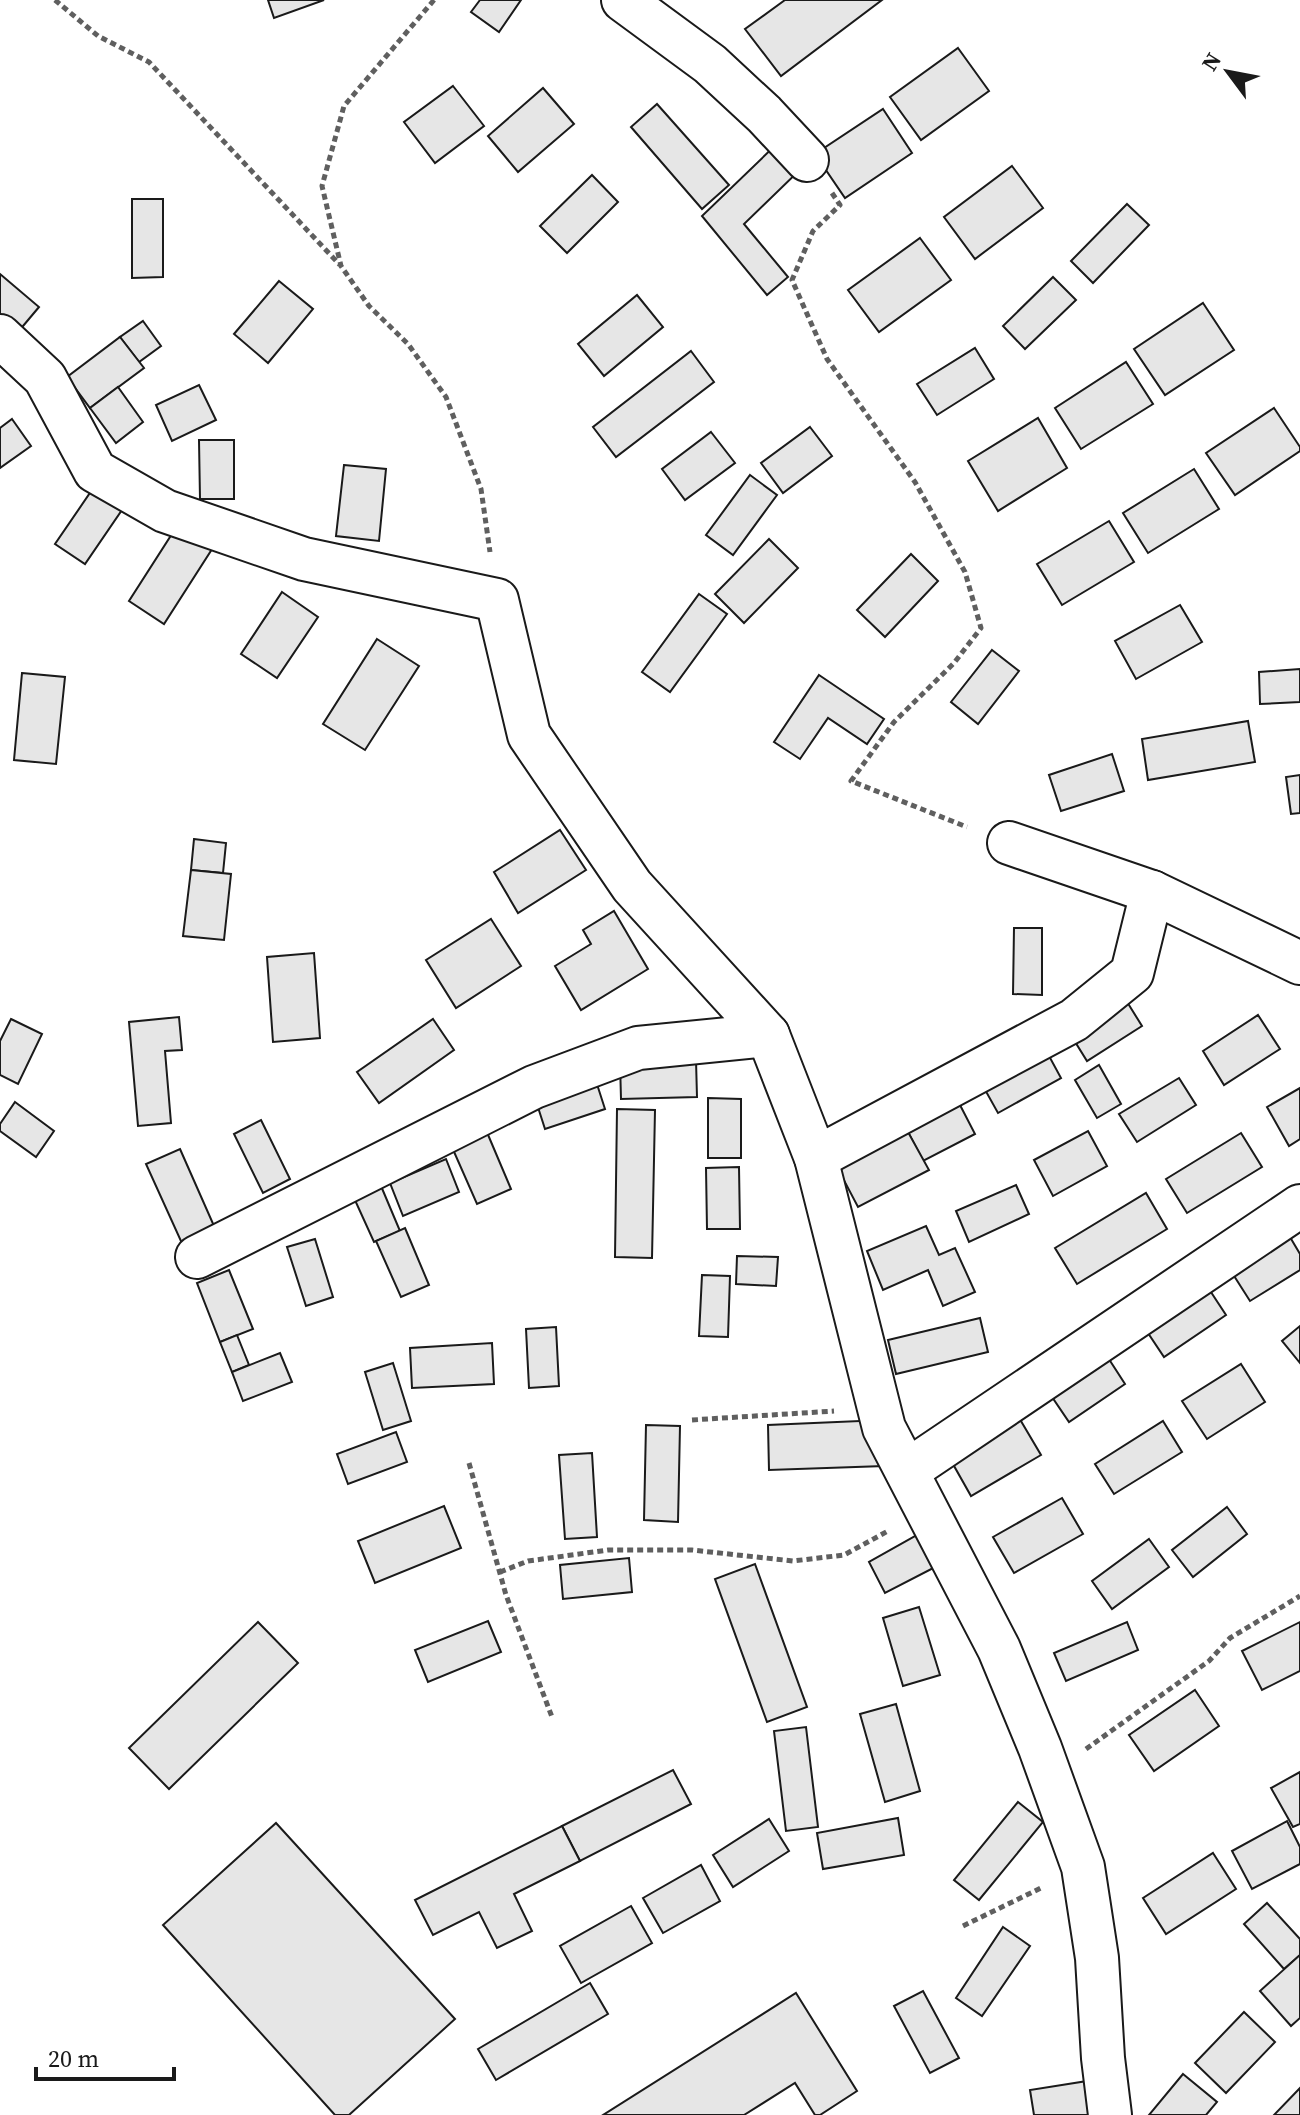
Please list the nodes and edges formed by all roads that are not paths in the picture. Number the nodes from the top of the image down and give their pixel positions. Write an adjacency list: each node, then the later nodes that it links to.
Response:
1 (623, 0): 2 (street)
2 (807, 160)
3 (0, 336): 7 (street)
4 (1009, 843): 5 (street)
5 (1152, 892): 6 (street); 8 (street)
6 (1300, 963)
7 (768, 1035): 8 (street); 10 (street)
8 (816, 1158): 11 (street)
9 (1300, 1206): 11 (street)
10 (197, 1257)
11 (915, 1487): 12 (street)
12 (1110, 2115)

